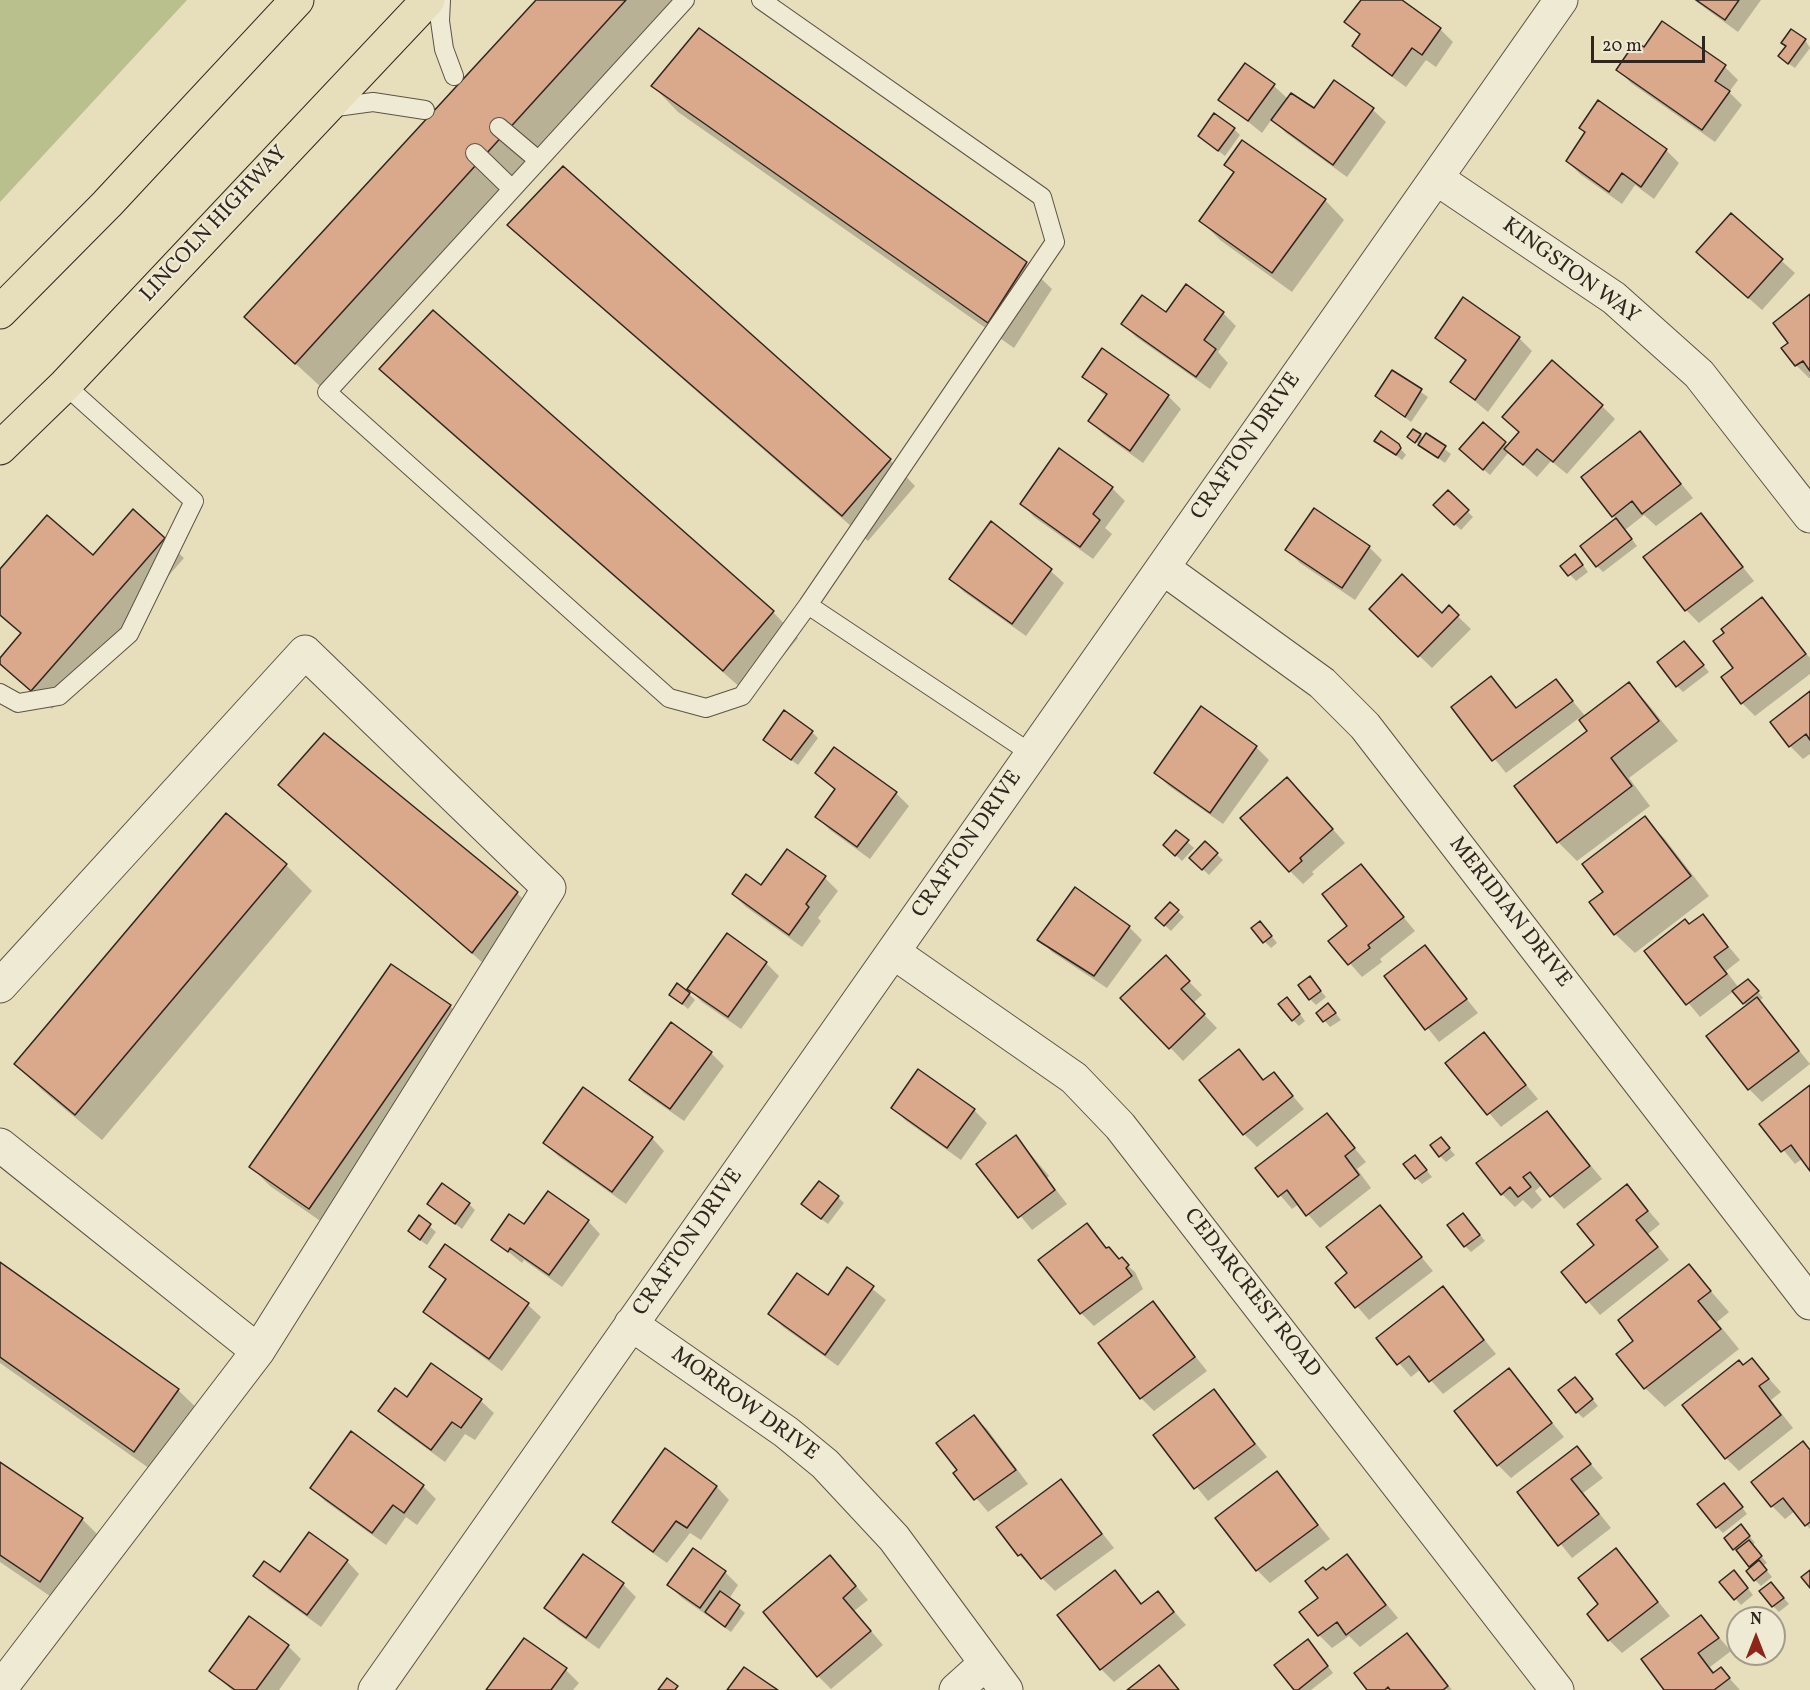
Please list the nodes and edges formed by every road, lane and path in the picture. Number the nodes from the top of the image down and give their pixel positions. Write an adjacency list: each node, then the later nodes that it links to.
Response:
1 (297, 0): 15 (highway)
2 (429, 0): 8 (highway, LINCOLN HIGHWAY)
3 (441, 0): 7 (lane)
4 (685, 0): 12 (lane)
5 (761, 0): 20 (lane)
6 (1561, 0): 13 (street, CRAFTON DRIVE)
7 (454, 76)
8 (325, 108): 9 (lane); 16 (highway, LINCOLN HIGHWAY)
9 (425, 110)
10 (499, 127): 12 (lane)
11 (475, 153): 14 (lane)
12 (538, 159): 14 (lane)
13 (1436, 178): 18 (street, KINGSTON WAY); 19 (street, CRAFTON DRIVE)
14 (512, 189): 20 (lane)
15 (0, 312)
16 (65, 385): 17 (highway, LINCOLN HIGHWAY); 21 (lane)
17 (0, 448)
18 (1810, 516)
19 (1163, 568): 22 (street, CRAFTON DRIVE); 26 (street, MERIDIAN DRIVE)
20 (808, 605): 22 (lane)
21 (0, 693)
22 (1032, 754): 23 (street, CRAFTON DRIVE)
23 (893, 952): 27 (street, CRAFTON DRIVE); 34 (street, CEDARCREST ROAD)
24 (0, 986): 28 (street)
25 (0, 1145): 28 (street)
26 (1810, 1303)
27 (631, 1324): 29 (street, MORROW DRIVE); 31 (street, CRAFTON DRIVE)
28 (258, 1351): 30 (street)
29 (986, 1663): 32 (street); 33 (street, MORROW DRIVE)
30 (4, 1673)
31 (375, 1690)
32 (956, 1690)
33 (1006, 1690)
34 (1557, 1690)

